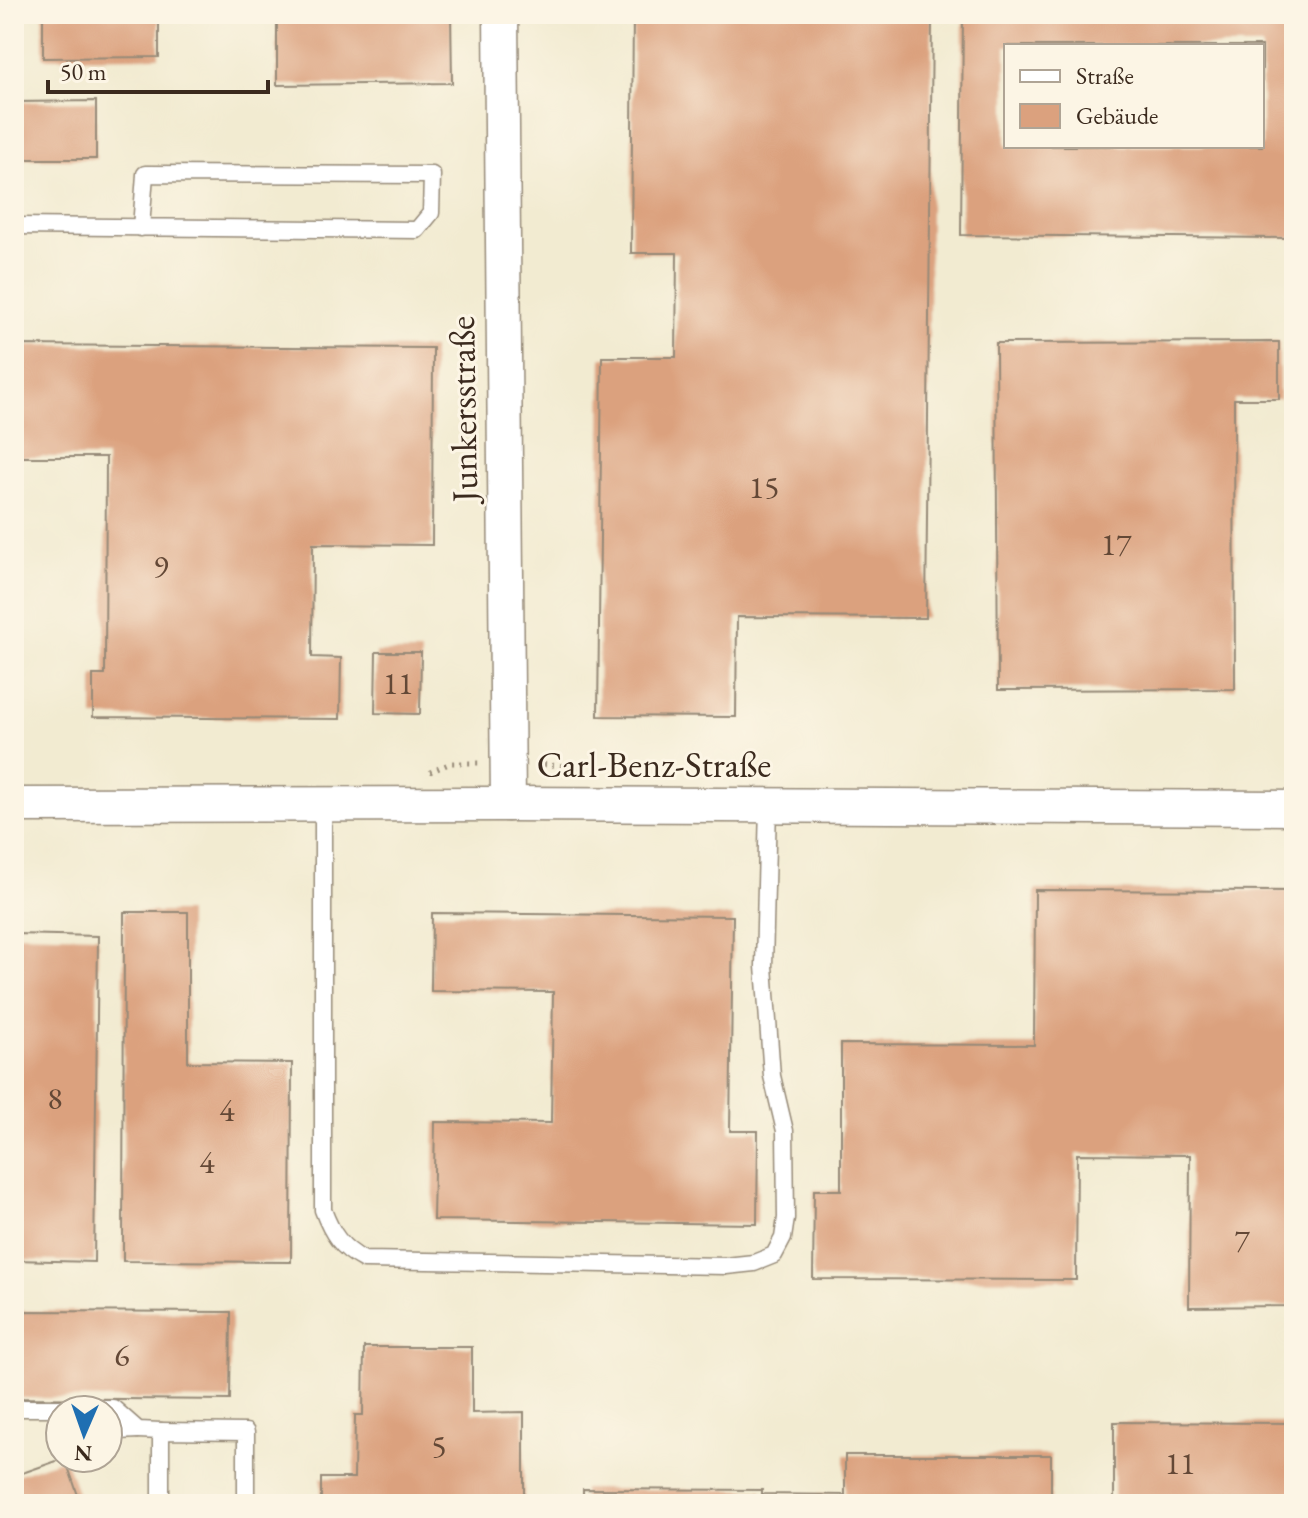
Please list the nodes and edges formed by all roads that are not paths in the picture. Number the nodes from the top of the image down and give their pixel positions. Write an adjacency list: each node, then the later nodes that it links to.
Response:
1 (501, 14): 4 (street, Junkersstraße)
2 (14, 226): 3 (lane)
3 (141, 228): 3 (lane)
4 (508, 804): 6 (street, Carl-Benz-Straße); 7 (street, Carl-Benz-Straße)
5 (14, 805): 6 (street, Carl-Benz-Straße)
6 (323, 805): 7 (lane)
7 (768, 805): 8 (street, Carl-Benz-Straße)
8 (1294, 808)
9 (14, 1408): 12 (lane)
10 (14, 1418): 11 (lane)
11 (44, 1419)
12 (138, 1430): 13 (lane); 14 (lane)
13 (124, 1431)
14 (161, 1431): 15 (lane); 16 (lane)
15 (161, 1504)
16 (246, 1504)

